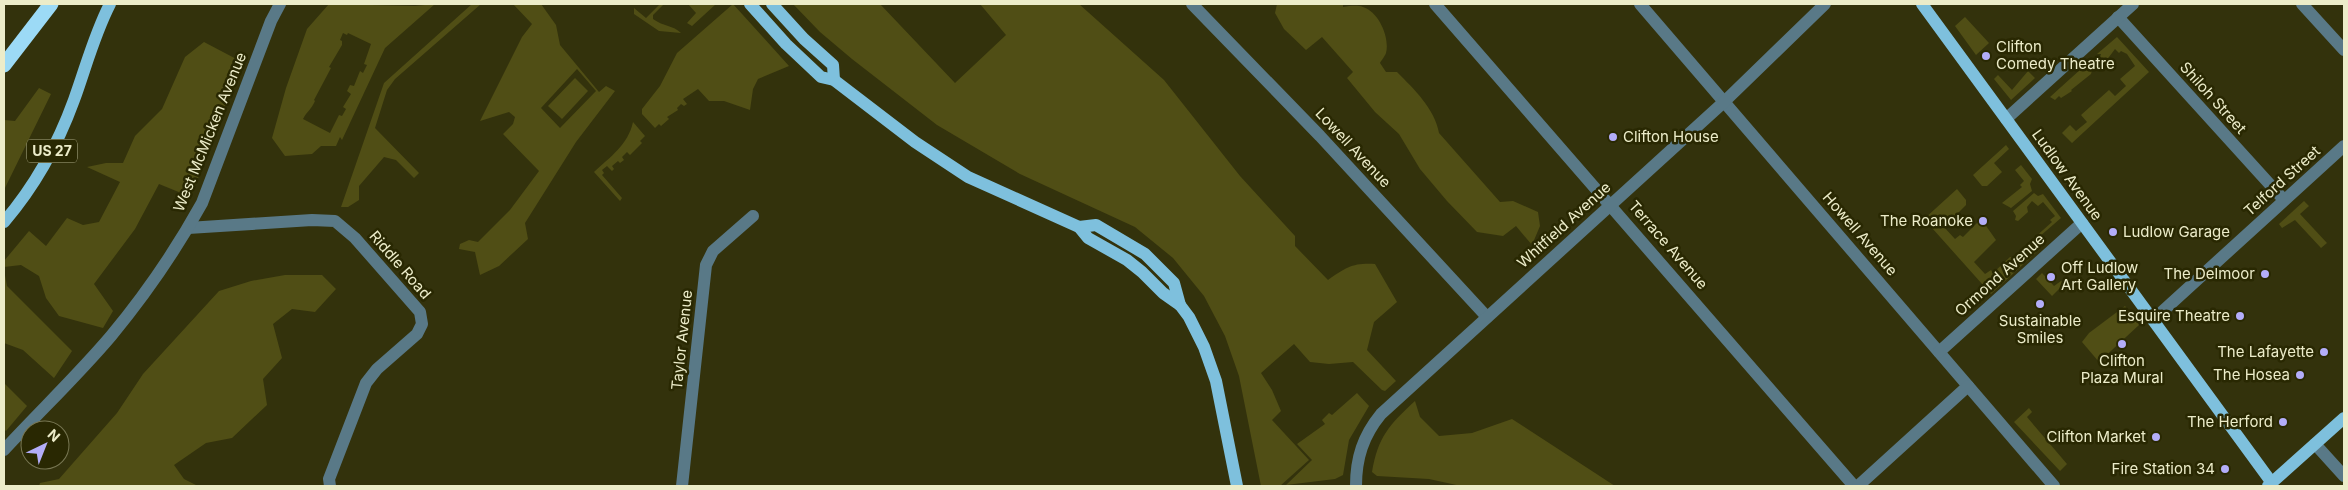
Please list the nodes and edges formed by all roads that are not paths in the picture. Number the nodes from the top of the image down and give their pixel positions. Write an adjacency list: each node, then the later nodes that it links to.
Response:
1 (51, 4): 15 (highway)
2 (110, 4): 23 (main road, US 27)
3 (280, 4): 25 (street, West McMicken Avenue)
4 (750, 4): 16 (main road)
5 (772, 4): 16 (main road)
6 (1192, 4): 26 (street, Lowell Avenue)
7 (1435, 4): 21 (street, Terrace Avenue)
8 (1640, 4): 17 (street, Howell Avenue)
9 (1824, 4): 17 (street, Whitfield Avenue)
10 (1922, 4): 18 (main road, Ludlow Avenue)
11 (2133, 4): 13 (street)
12 (2302, 4): 14 (street)
13 (2118, 17): 18 (street); 20 (street, Shiloh Street)
14 (2344, 50)
15 (4, 65)
16 (834, 80): 37 (main road)
17 (1725, 101): 21 (street, Whitfield Avenue); 28 (street, Howell Avenue)
18 (2006, 119): 24 (main road, Ludlow Avenue)
19 (2344, 146): 20 (street, Telford Street)
20 (2284, 200): 27 (street, Telford Street)
21 (1611, 204): 26 (street, Whitfield Avenue); 39 (street, Terrace Avenue)
22 (752, 216): 36 (street, Taylor Avenue)
23 (4, 222)
24 (2082, 223): 27 (main road, Ludlow Avenue); 28 (street, Ormond Avenue)
25 (188, 228): 32 (street, West McMicken Avenue); 34 (street, Riddle Road)
26 (1487, 317): 38 (street, Whitfield Avenue)
27 (2154, 320): 35 (main road, Ludlow Avenue)
28 (1939, 352): 29 (street, Howell Avenue)
29 (1968, 386): 39 (street); 40 (street, Howell Avenue)
30 (2344, 418): 31 (main road)
31 (2315, 444): 33 (street); 35 (main road)
32 (4, 450)
33 (2344, 476)
34 (327, 484)
35 (2271, 485)
36 (682, 486)
37 (1237, 486)
38 (1356, 486)
39 (1856, 486)
40 (2054, 486)

